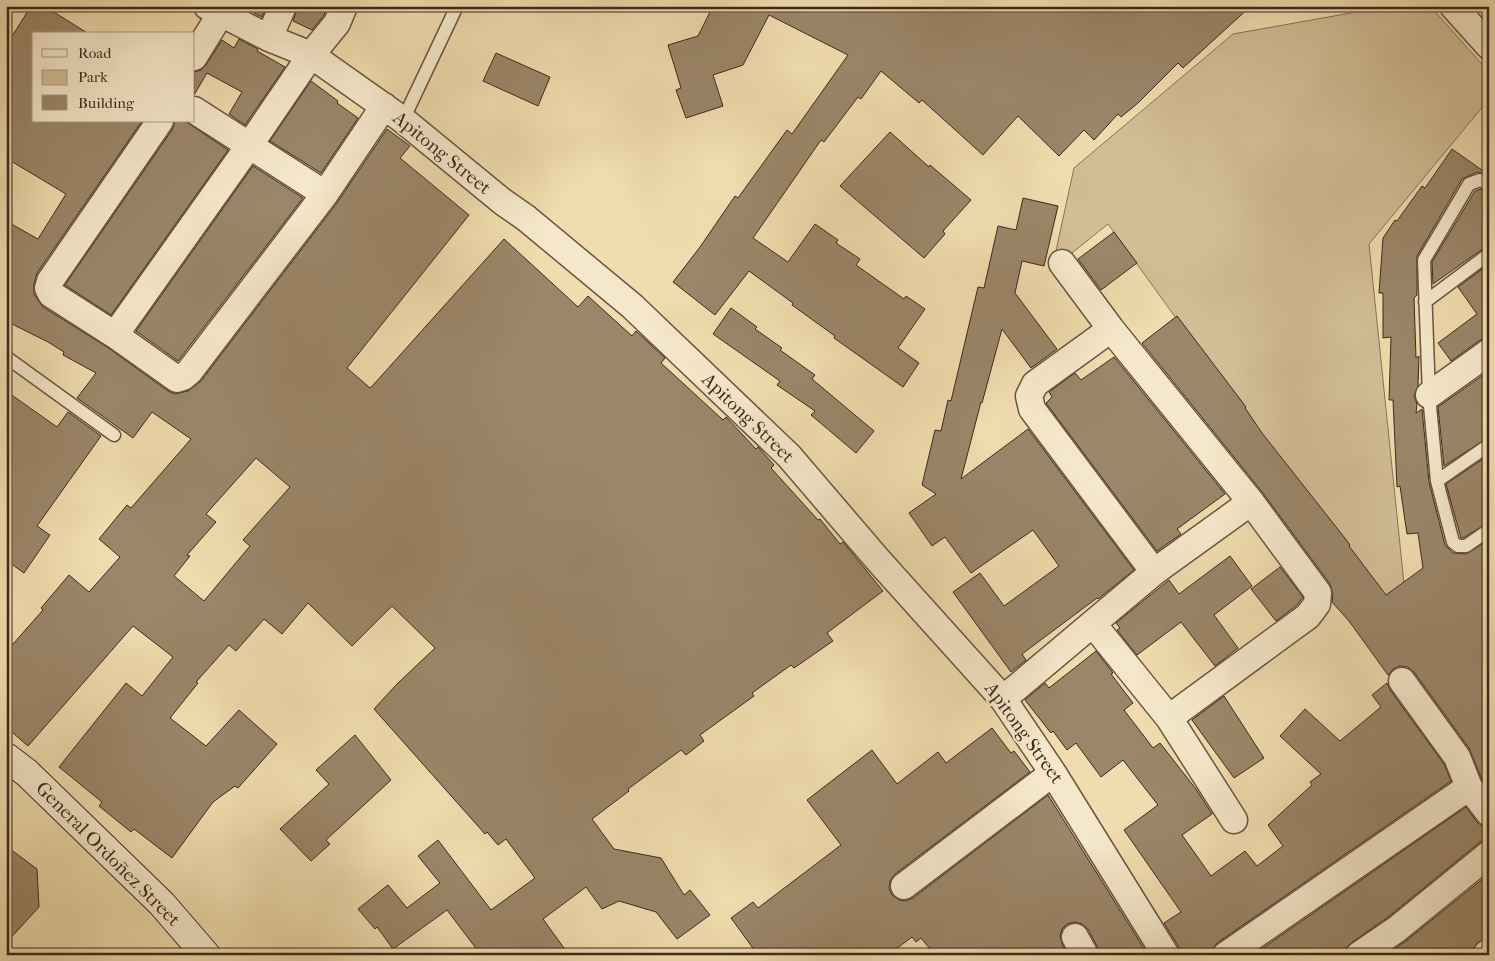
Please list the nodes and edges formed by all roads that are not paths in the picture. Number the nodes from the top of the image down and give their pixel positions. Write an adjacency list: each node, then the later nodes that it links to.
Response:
1 (283, 6): 6 (street)
2 (344, 6): 9 (street)
3 (456, 6): 11 (lane)
4 (1453, 6): 7 (street)
5 (214, 10): 6 (street, Apitong Street); 8 (street)
6 (269, 38): 9 (street, Apitong Street)
7 (1489, 46)
8 (195, 55)
9 (311, 55): 11 (street, Apitong Street); 13 (street)
10 (195, 111): 13 (street)
11 (393, 113): 15 (street); 32 (street, Apitong Street)
12 (159, 122): 20 (street)
13 (249, 146): 15 (street); 20 (street)
14 (1489, 184): 18 (lane)
15 (324, 194): 20 (street)
16 (1489, 254): 18 (lane)
17 (1062, 263): 19 (street)
18 (1425, 302): 23 (lane)
19 (1111, 329): 27 (street); 29 (street)
20 (115, 335)
21 (1489, 352): 23 (street)
22 (6, 357): 24 (lane)
23 (1429, 395): 26 (lane)
24 (114, 435)
25 (1489, 445): 26 (lane)
26 (1436, 481): 28 (lane)
27 (1251, 502): 29 (street); 33 (street)
28 (1489, 530)
29 (1154, 572): 30 (street)
30 (1093, 624): 32 (street); 33 (street)
31 (1402, 681): 36 (street)
32 (1003, 699): 35 (street, Apitong Street)
33 (1169, 718): 38 (street)
34 (6, 757): 41 (main road, General Ordoñez Street)
35 (1053, 772): 40 (street); 42 (street, Apitong Street)
36 (1470, 787): 37 (street); 43 (street)
37 (1489, 814)
38 (1234, 820)
39 (1489, 854): 44 (street)
40 (904, 886)
41 (206, 955)
42 (1166, 955)
43 (1226, 955)
44 (1359, 955)

